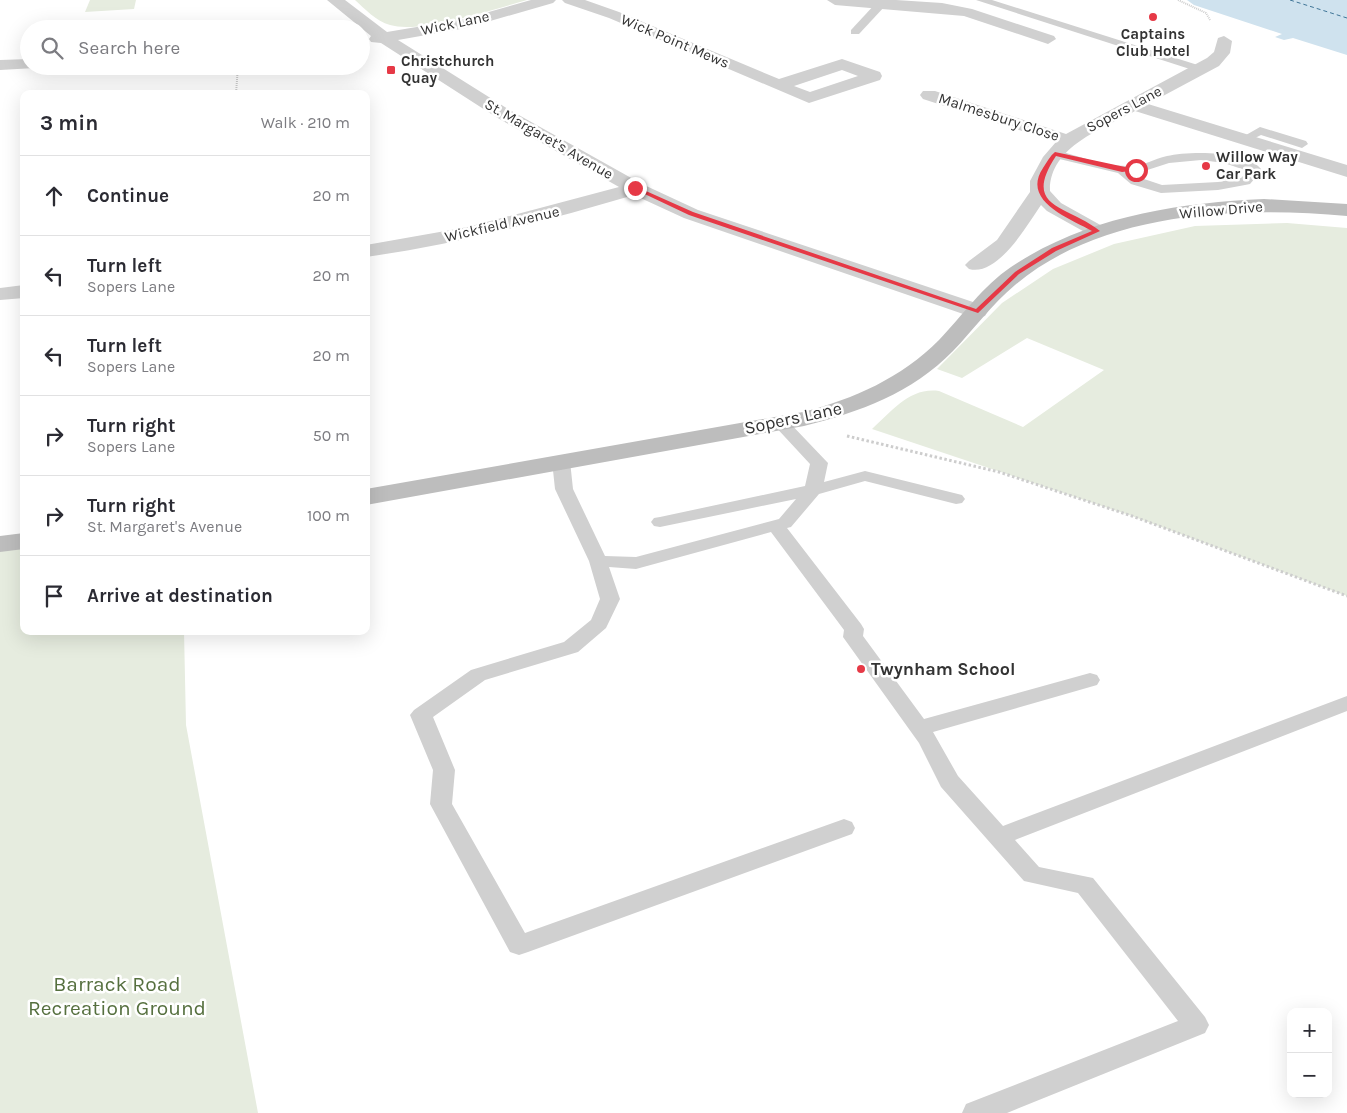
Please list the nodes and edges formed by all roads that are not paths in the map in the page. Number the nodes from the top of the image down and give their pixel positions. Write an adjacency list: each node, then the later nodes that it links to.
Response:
1 (336, 0): 7 (street, St. Margaret's Avenue)
2 (548, 0): 12 (street, Wick Lane)
3 (570, 0): 19 (street, Wick Point Mews)
4 (835, 0): 6 (street)
5 (982, 0): 8 (lane)
6 (881, 4): 10 (lane); 11 (street)
7 (361, 20)
8 (1050, 22): 11 (lane); 18 (lane)
9 (370, 27): 12 (street, St. Margaret's Avenue)
10 (855, 32)
11 (1024, 32): 13 (street)
12 (384, 38): 14 (street, Wick Lane); 28 (street, St. Margaret's Avenue)
13 (1048, 39)
14 (370, 40)
15 (1224, 41): 18 (street, Sopers Lane)
16 (0, 64): 17 (street)
17 (20, 64)
18 (1200, 69): 21 (street, Sopers Lane)
19 (779, 85)
20 (929, 95): 23 (street, Malmesbury Close)
21 (1133, 105): 22 (street); 23 (street, Sopers Lane)
22 (1245, 139): 24 (lane); 27 (street)
23 (1068, 140): 25 (street, Sopers Lane)
24 (1302, 144)
25 (1055, 154): 26 (lane); 29 (street, Sopers Lane)
26 (1122, 170): 26 (lane)
27 (1347, 171)
28 (635, 188): 32 (street, Wickfield Avenue); 36 (street, St. Margaret's Avenue)
29 (1040, 192): 31 (street); 33 (street, Sopers Lane)
30 (1347, 210): 31 (street, Willow Drive)
31 (1097, 231): 36 (street, Sopers Lane)
32 (370, 251)
33 (976, 265)
34 (20, 292): 35 (street)
35 (0, 294)
36 (978, 311): 37 (street, Sopers Lane)
37 (780, 423): 38 (street, Sopers Lane); 39 (lane)
38 (561, 461): 40 (street, Sopers Lane); 46 (lane)
39 (813, 490): 41 (lane); 42 (lane); 43 (lane)
40 (370, 496)
41 (956, 499)
42 (660, 522)
43 (776, 526): 46 (lane); 49 (lane)
44 (20, 542): 45 (street)
45 (0, 544)
46 (598, 561): 50 (lane)
47 (1090, 680): 49 (lane)
48 (1347, 702): 51 (lane)
49 (920, 728): 51 (lane)
50 (844, 828)
51 (999, 837): 52 (lane)
52 (976, 1113)

